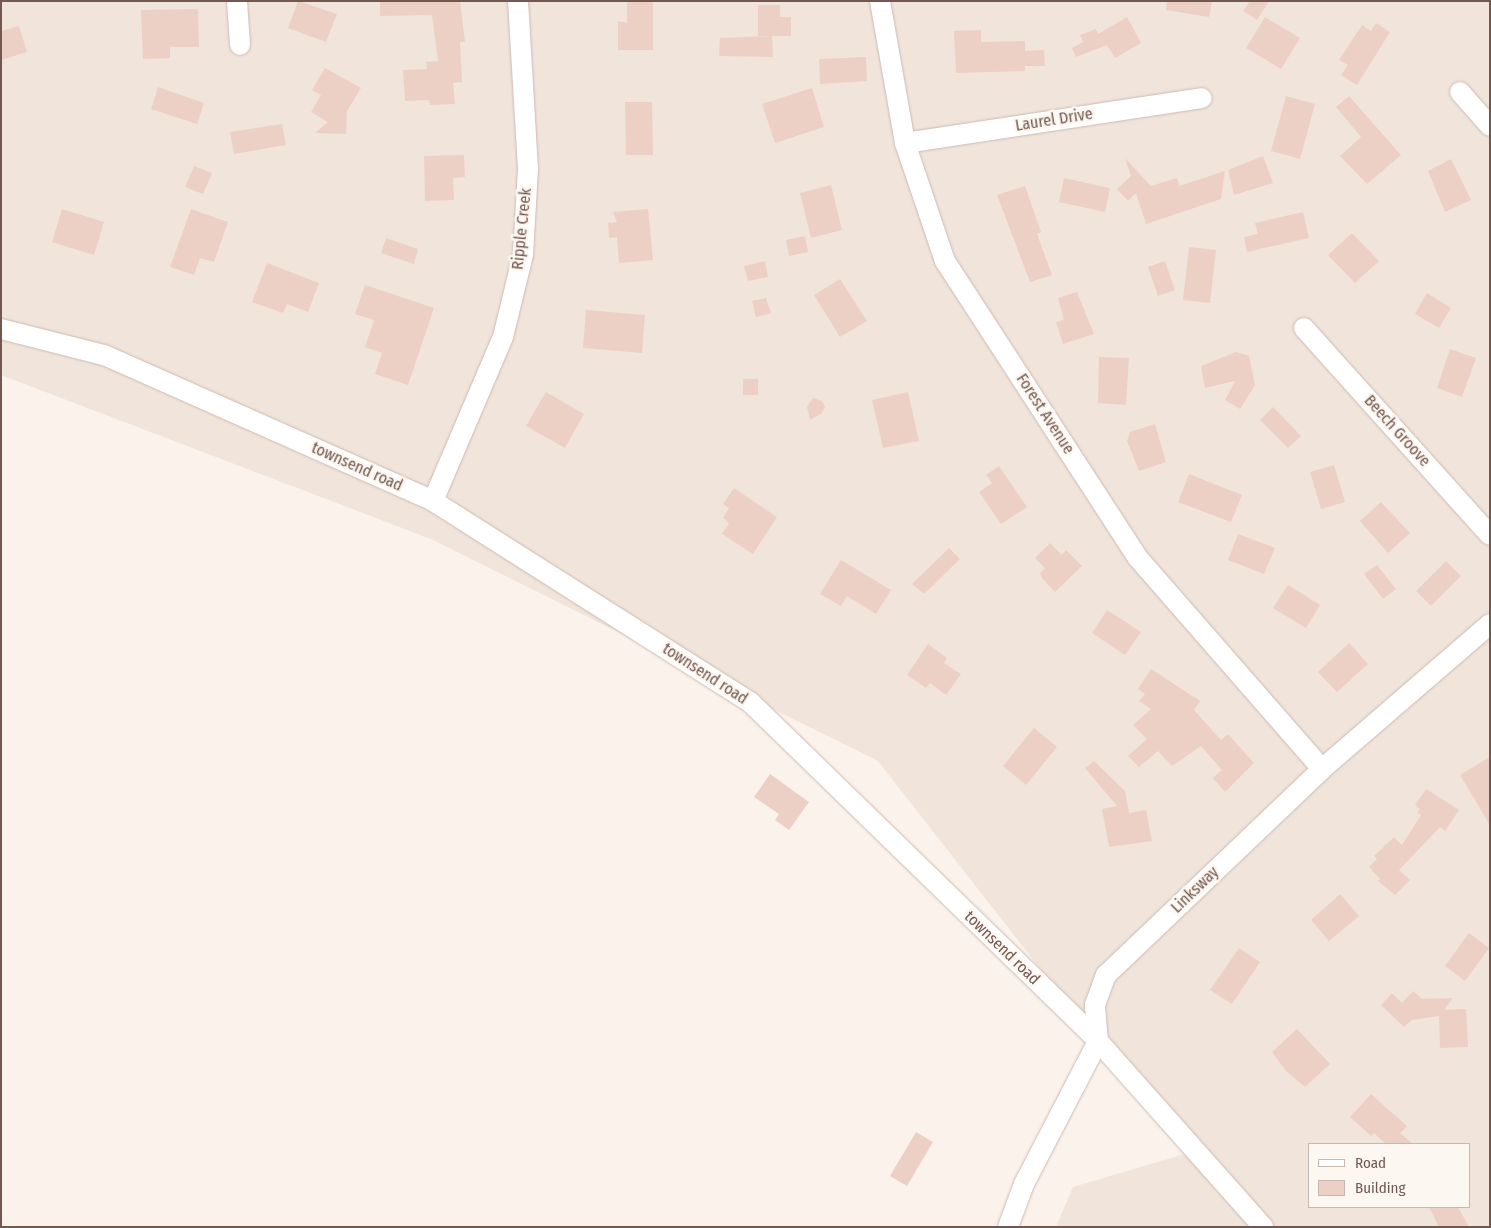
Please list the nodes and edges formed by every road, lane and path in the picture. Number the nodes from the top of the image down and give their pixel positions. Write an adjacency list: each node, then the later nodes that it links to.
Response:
1 (237, 1): 4 (street)
2 (518, 1): 11 (street, Ripple Creek)
3 (880, 1): 8 (street, Forest Avenue)
4 (240, 45)
5 (1460, 92): 7 (street)
6 (1202, 98): 8 (street, Laurel Drive)
7 (1490, 126)
8 (905, 143): 14 (street, Forest Avenue)
9 (1304, 328): 12 (street, Beech Groove)
10 (1, 329): 11 (street, townsend road)
11 (433, 501): 15 (street, townsend road)
12 (1490, 535)
13 (1490, 624): 14 (street, Linksway)
14 (1322, 769): 15 (street, Linksway)
15 (1098, 1041): 16 (street); 17 (street, townsend road)
16 (1008, 1227)
17 (1264, 1227)

